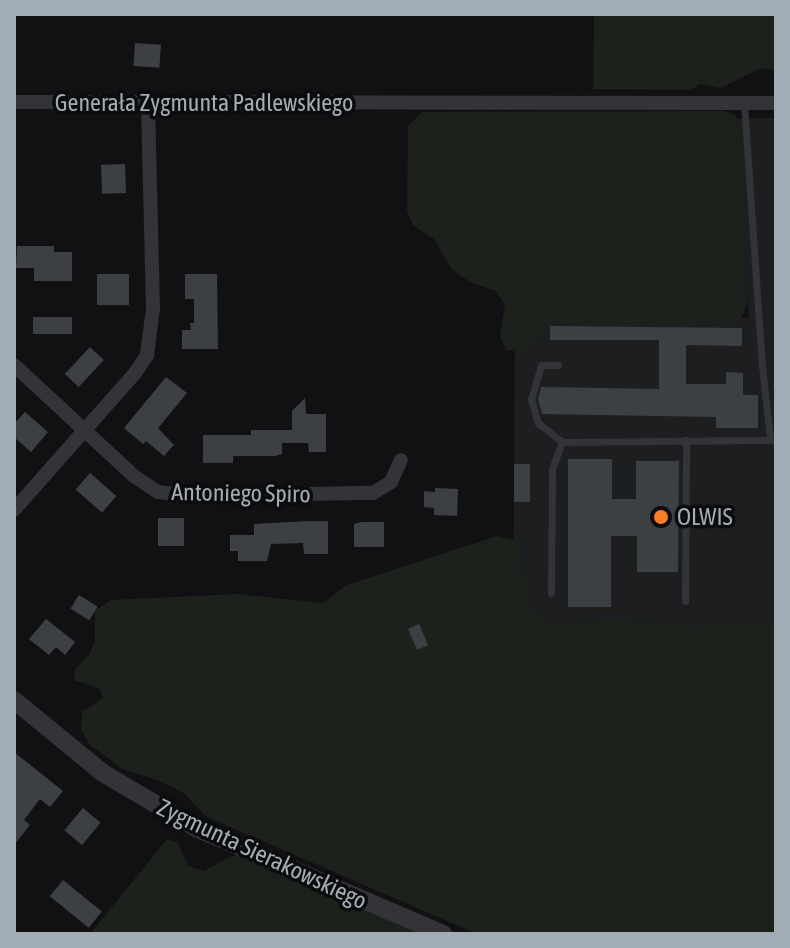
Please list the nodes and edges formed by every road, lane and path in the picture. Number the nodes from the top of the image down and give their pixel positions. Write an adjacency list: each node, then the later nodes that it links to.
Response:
1 (14, 102): 4 (street, Generała Zygmunta Padlewskiego)
2 (744, 103): 3 (street, Generała Zygmunta Padlewskiego); 4 (street, Generała Zygmunta Padlewskiego); 9 (lane)
3 (776, 103)
4 (148, 104): 7 (street)
5 (14, 365): 7 (street, Antoniego Spiro)
6 (558, 365): 10 (lane)
7 (84, 431): 11 (street, Antoniego Spiro); 12 (street)
8 (686, 440): 9 (lane); 10 (lane); 14 (lane)
9 (773, 440)
10 (562, 442): 13 (lane)
11 (401, 460)
12 (14, 510)
13 (551, 593)
14 (685, 601)
15 (14, 700): 16 (street, Zygmunta Sierakowskiego)
16 (443, 934)

